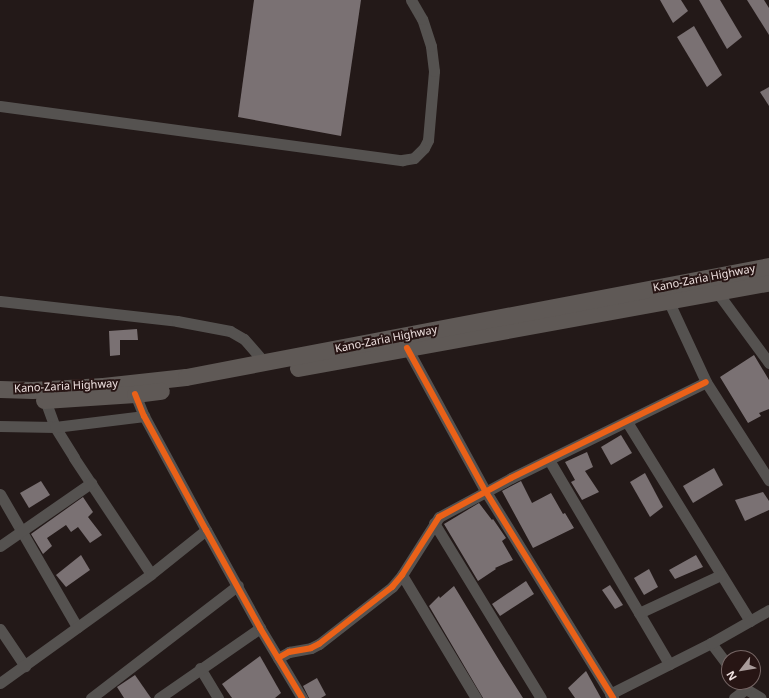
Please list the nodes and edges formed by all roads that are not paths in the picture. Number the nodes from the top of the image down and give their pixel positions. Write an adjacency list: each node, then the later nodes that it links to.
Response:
1 (411, 0): 2 (street)
2 (0, 106)
3 (769, 266): 9 (highway, Kano-Zaria Highway)
4 (769, 282): 5 (highway, Kano-Zaria Highway)
5 (717, 292): 6 (highway, Kano-Zaria Highway); 10 (street)
6 (668, 300): 8 (highway, Kano-Zaria Highway); 11 (street)
7 (0, 301): 9 (street)
8 (407, 348): 13 (highway, Kano-Zaria Highway); 23 (street)
9 (264, 362): 12 (highway, Kano-Zaria Highway)
10 (769, 363)
11 (706, 382): 17 (street); 21 (street)
12 (0, 389)
13 (135, 394): 15 (highway, Kano-Zaria Highway); 16 (street)
14 (0, 400): 15 (highway, Kano-Zaria Highway)
15 (45, 400): 19 (street)
16 (144, 416): 19 (street); 26 (street)
17 (627, 422): 20 (street); 31 (street)
18 (0, 426): 19 (street)
19 (55, 427): 22 (street)
20 (549, 460): 23 (street); 34 (street)
21 (769, 480)
22 (91, 484): 27 (street); 29 (street)
23 (486, 492): 25 (street); 47 (street)
24 (0, 494): 27 (street)
25 (434, 523): 30 (street); 53 (street)
26 (206, 530): 29 (street); 32 (street)
27 (21, 531): 28 (street); 36 (street)
28 (0, 546)
29 (151, 574): 36 (street)
30 (402, 575): 41 (street); 52 (street)
31 (722, 575): 34 (street); 35 (street)
32 (238, 585): 37 (street); 48 (street)
33 (769, 610): 35 (street)
34 (639, 613): 42 (street)
35 (750, 621): 39 (street)
36 (77, 627): 43 (street)
37 (260, 628): 41 (street); 44 (street)
38 (0, 629): 43 (street)
39 (711, 643): 40 (street); 42 (street)
40 (721, 656)
41 (278, 658): 51 (street)
42 (669, 664): 47 (street)
43 (25, 666): 45 (street)
44 (200, 668): 49 (street); 50 (street)
45 (0, 683)
46 (749, 690): 54 (street)
47 (611, 696)
48 (91, 698)
49 (159, 698)
50 (218, 698)
51 (302, 698)
52 (476, 698)
53 (541, 698)
54 (761, 698)

